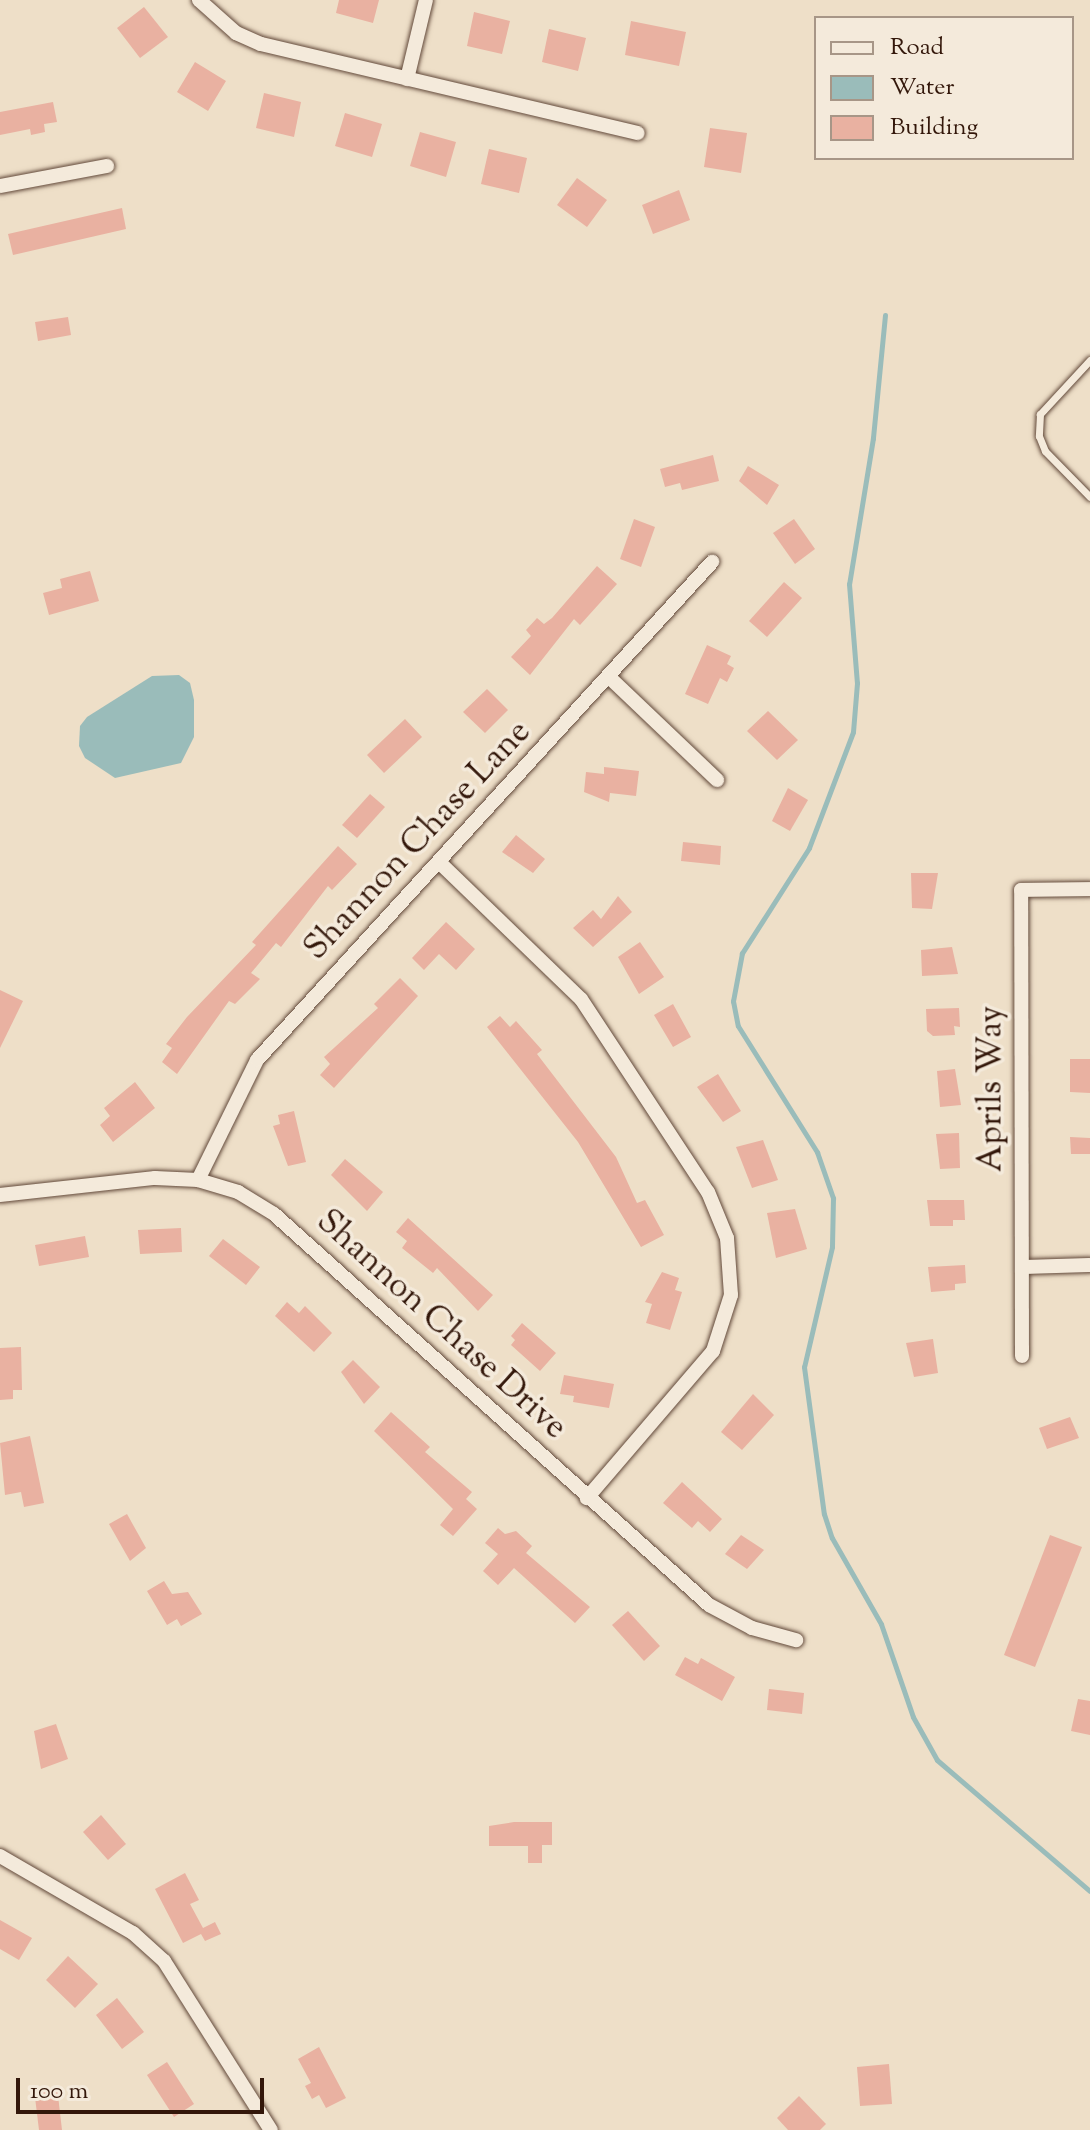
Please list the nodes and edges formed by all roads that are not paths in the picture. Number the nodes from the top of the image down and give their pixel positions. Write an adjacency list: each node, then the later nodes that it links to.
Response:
1 (199, 0): 3 (street)
2 (426, 0): 3 (street)
3 (407, 79): 4 (street)
4 (638, 133)
5 (107, 166): 6 (street)
6 (0, 186)
7 (1090, 360): 8 (lane)
8 (1090, 497)
9 (712, 562): 10 (street, Shannon Chase Lane)
10 (610, 678): 11 (street); 12 (street, Shannon Chase Lane)
11 (717, 780)
12 (439, 862): 14 (street, Shannon Chase Lane); 19 (street)
13 (1090, 889): 17 (street, Aprils Way)
14 (198, 1180): 15 (street, Shannon Chase Drive); 19 (street, Shannon Chase Drive)
15 (0, 1195)
16 (1090, 1265): 17 (street)
17 (1023, 1267): 18 (street, Aprils Way)
18 (1022, 1356)
19 (587, 1498): 20 (street, Shannon Chase Drive)
20 (796, 1640)
21 (0, 1856): 22 (street)
22 (271, 2130)

